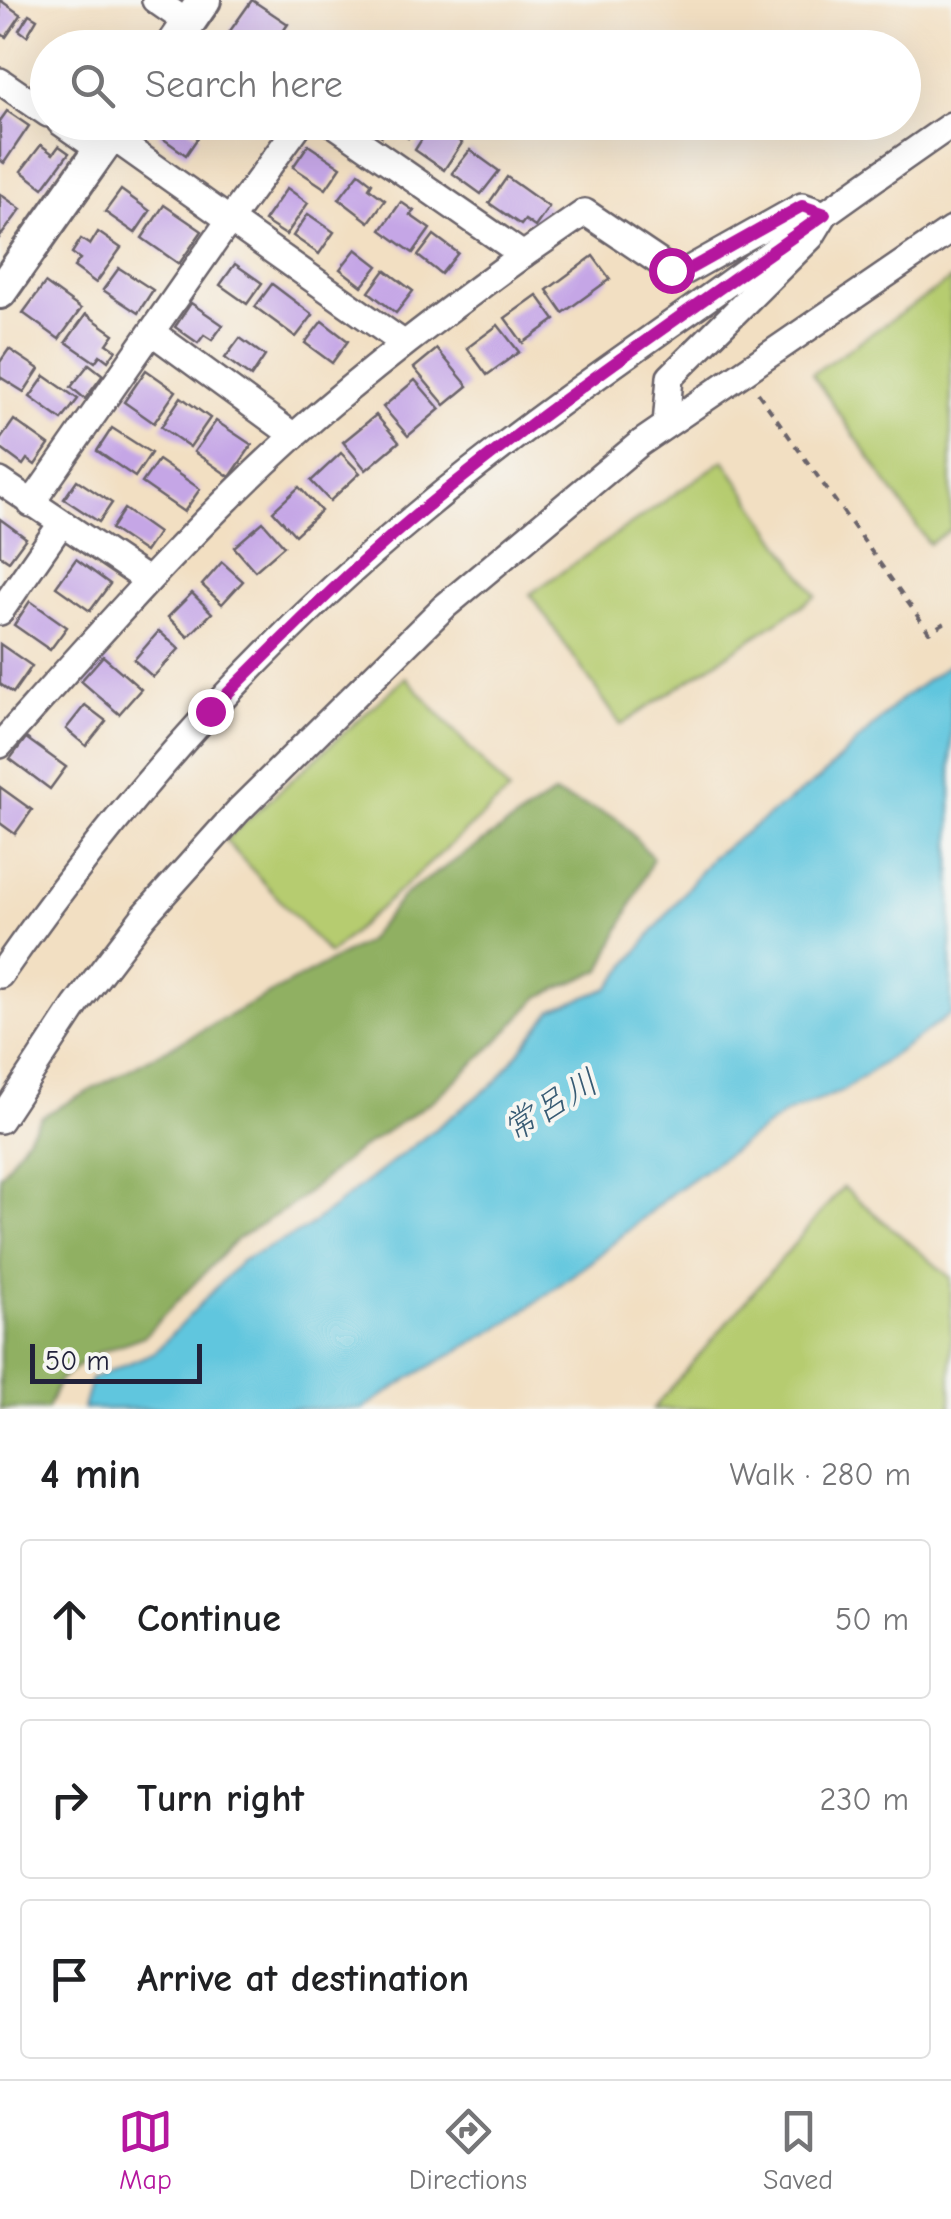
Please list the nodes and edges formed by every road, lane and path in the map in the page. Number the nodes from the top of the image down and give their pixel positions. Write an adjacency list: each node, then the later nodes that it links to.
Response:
1 (154, 0): 2 (street)
2 (188, 23)
3 (0, 81): 4 (street)
4 (30, 102)
5 (951, 125): 10 (street)
6 (107, 140): 14 (main road)
7 (116, 140): 11 (street)
8 (288, 140): 11 (street)
9 (357, 140): 13 (street)
10 (825, 214): 13 (street); 18 (street); 27 (street)
11 (228, 220): 15 (street); 16 (street)
12 (951, 230): 17 (street)
13 (524, 255): 16 (street)
14 (0, 292)
15 (153, 333): 19 (street); 21 (street)
16 (402, 343): 19 (street)
17 (742, 370): 18 (street); 25 (path)
18 (666, 425): 28 (street)
19 (294, 436): 23 (street)
20 (0, 481): 21 (street)
21 (31, 504): 22 (street)
22 (61, 524): 23 (street); 24 (street)
23 (147, 580): 26 (street)
24 (0, 612)
25 (951, 618)
26 (0, 745)
27 (0, 975)
28 (0, 1120)

